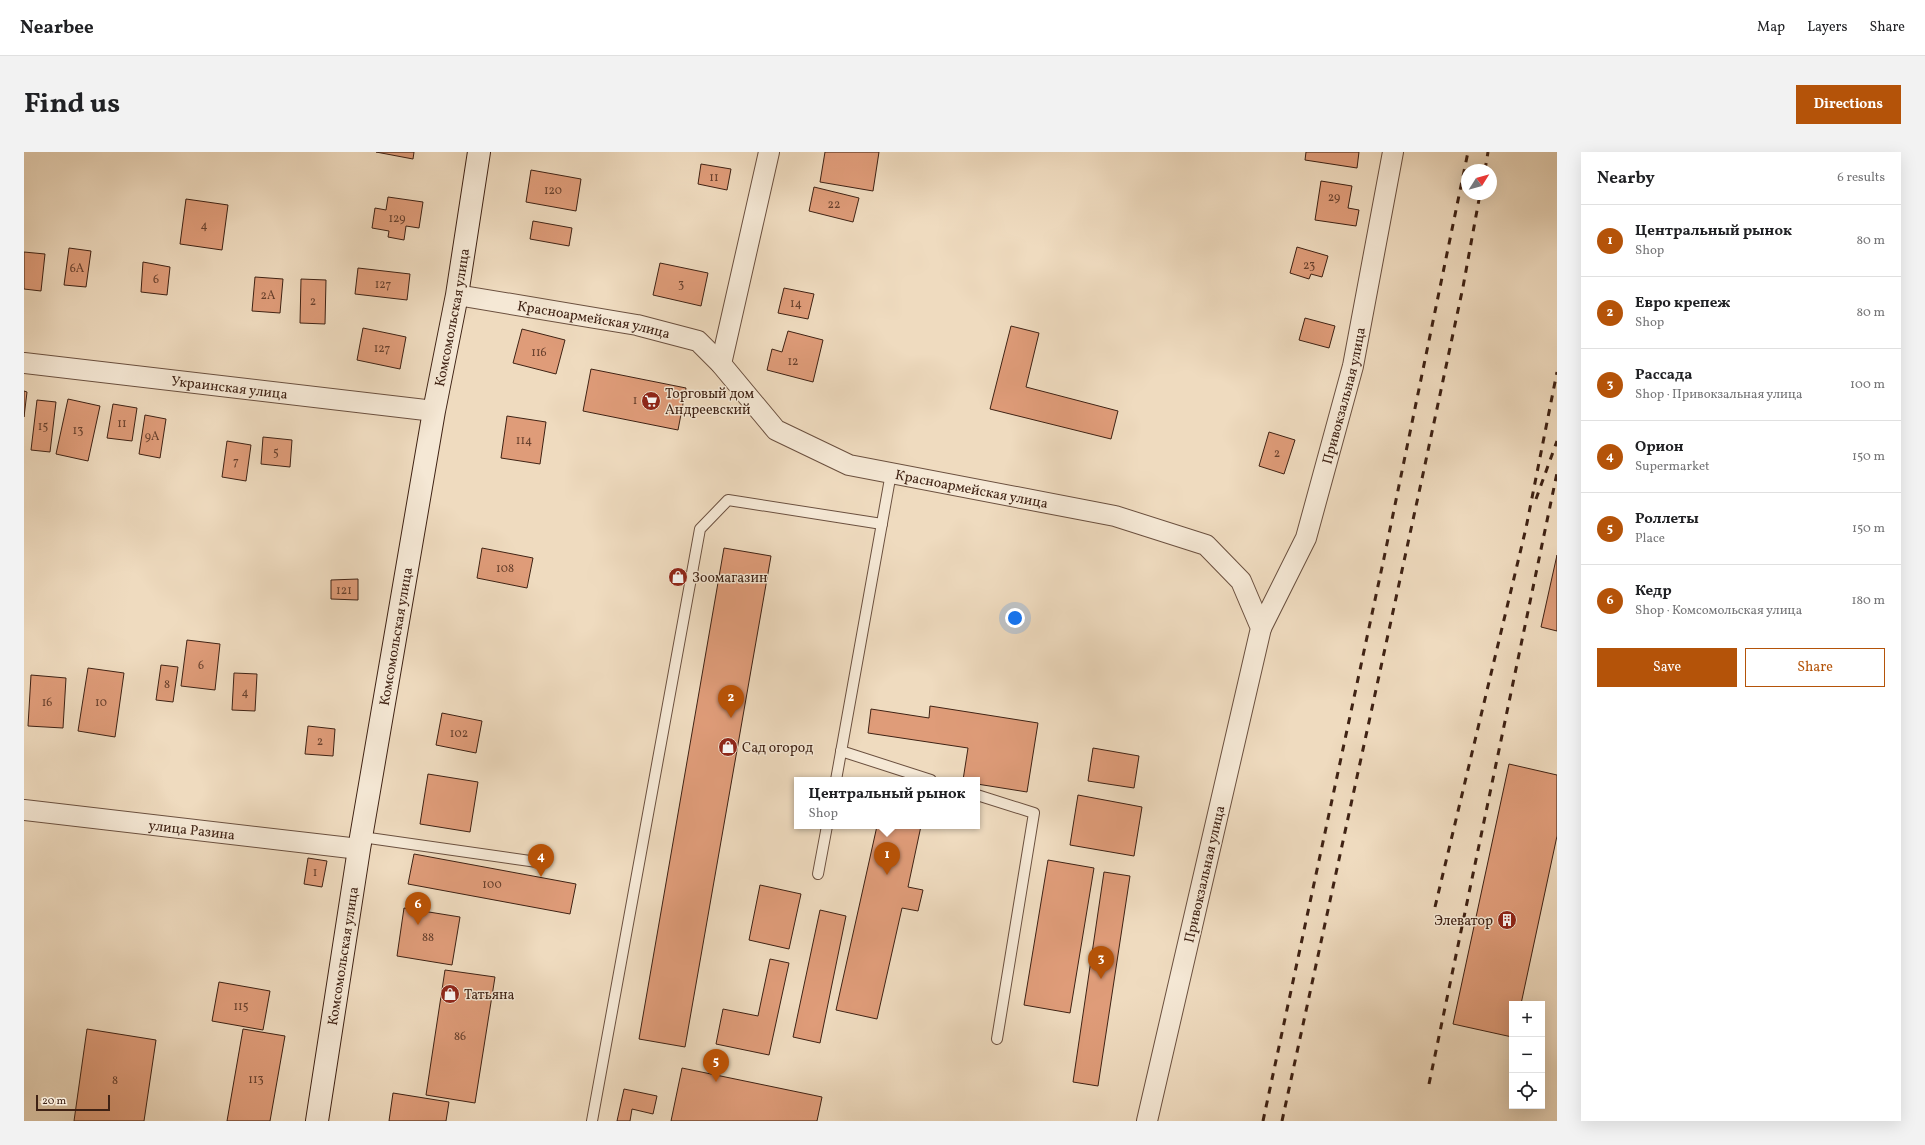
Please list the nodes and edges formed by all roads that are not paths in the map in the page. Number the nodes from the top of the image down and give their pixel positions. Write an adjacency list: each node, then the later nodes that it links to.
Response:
1 (479, 152): 4 (street, Комсомольская улица)
2 (769, 152): 6 (street)
3 (1393, 152): 10 (street, Привокзальная улица)
4 (457, 295): 6 (street, Красноармейская улица); 7 (street, Комсомольская улица)
5 (24, 363): 7 (street, Украинская улица)
6 (722, 364): 8 (street, Красноармейская улица)
7 (434, 412): 17 (street, Комсомольская улица)
8 (891, 473): 9 (lane); 10 (street, Красноармейская улица)
9 (882, 524): 11 (lane); 22 (lane)
10 (1261, 628): 23 (street, Привокзальная улица)
11 (841, 751): 12 (lane); 13 (lane)
12 (837, 777)
13 (922, 777)
14 (980, 796): 20 (lane)
15 (24, 810): 17 (street, улица Разина)
16 (826, 829): 19 (lane)
17 (361, 843): 18 (lane); 21 (street, Комсомольская улица)
18 (537, 862)
19 (818, 874)
20 (997, 1039)
21 (317, 1121)
22 (592, 1121)
23 (1147, 1121)

